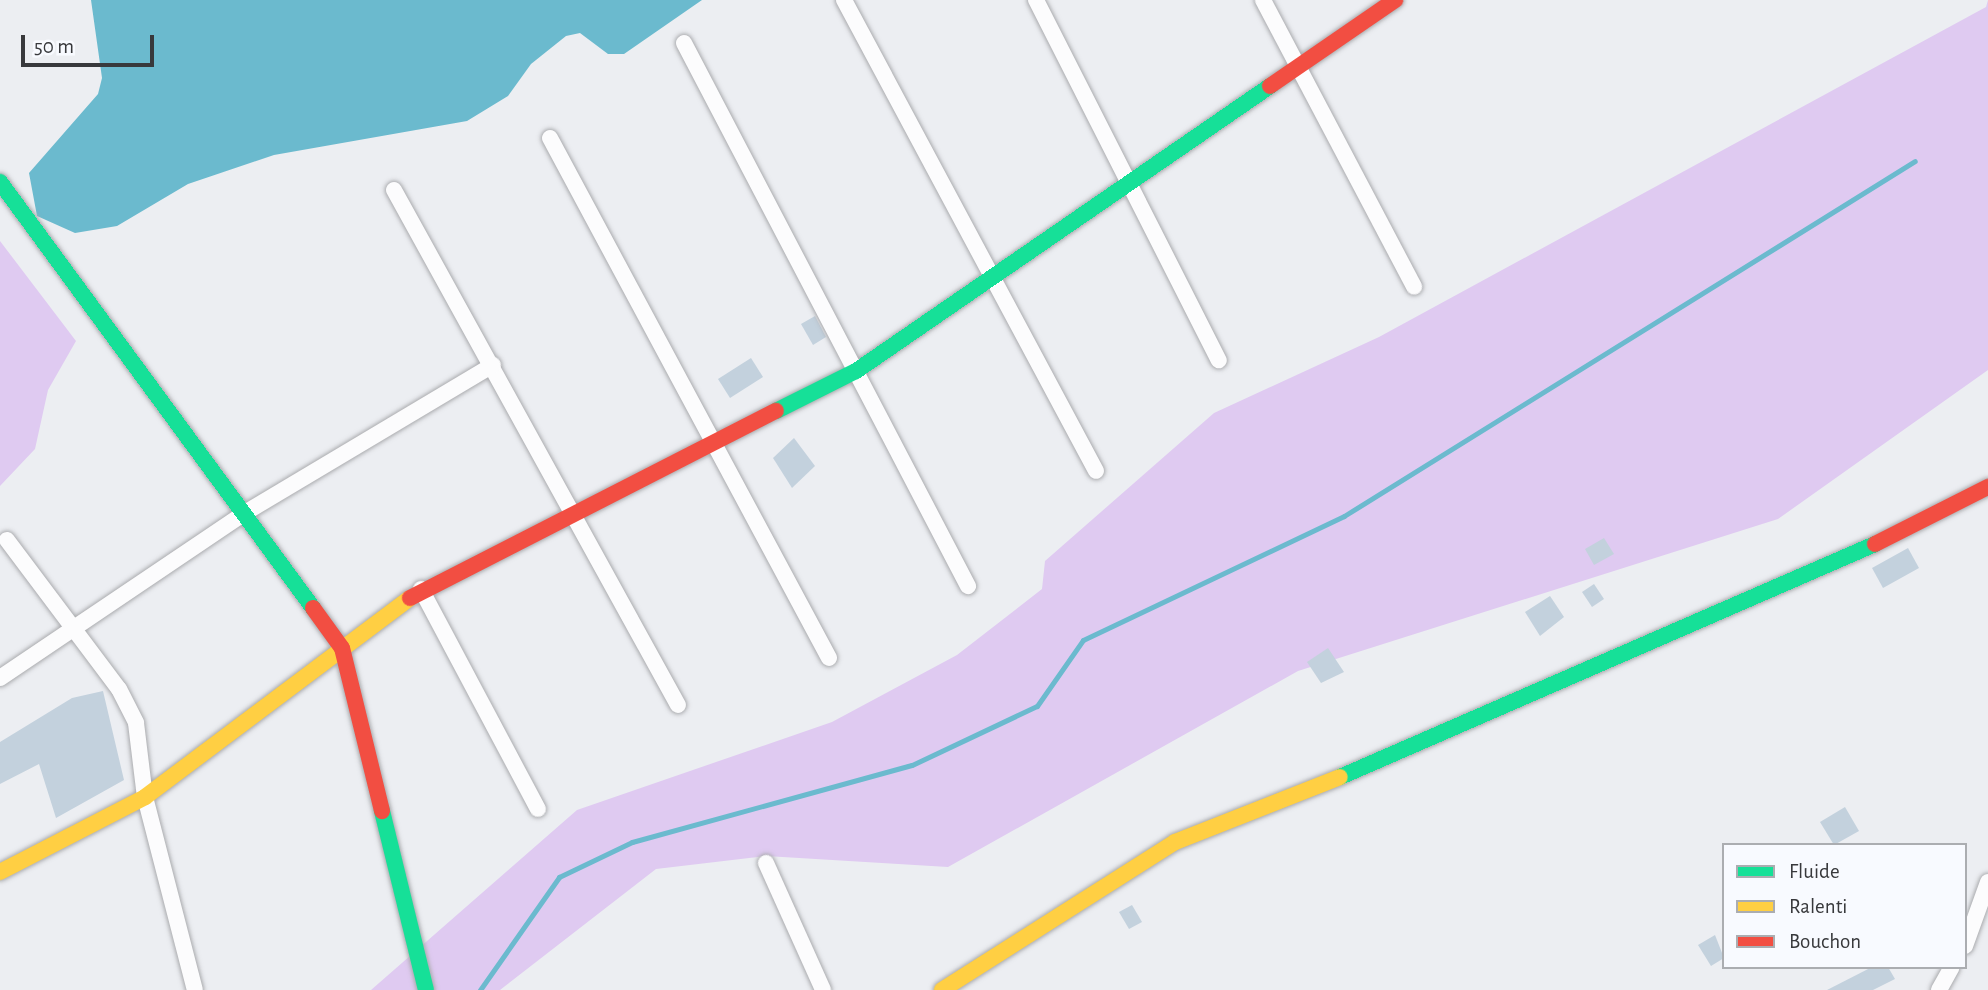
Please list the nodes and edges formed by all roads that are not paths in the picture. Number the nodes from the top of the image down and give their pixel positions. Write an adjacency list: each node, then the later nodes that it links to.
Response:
1 (844, 0): 11 (street)
2 (1036, 0): 9 (street)
3 (1263, 0): 6 (street)
4 (1395, 0): 6 (street)
5 (684, 43): 15 (street)
6 (1299, 67): 9 (street); 12 (street)
7 (550, 138): 16 (street)
8 (0, 183): 20 (street)
9 (1129, 186): 11 (street); 13 (street)
10 (394, 190): 14 (street)
11 (992, 277): 15 (street); 17 (street)
12 (1414, 287)
13 (1219, 360)
14 (493, 365): 19 (street); 20 (street)
15 (856, 371): 16 (street); 22 (street)
16 (713, 439): 19 (street); 26 (street)
17 (1096, 471)
18 (1988, 487): 39 (street)
19 (576, 510): 23 (street); 28 (street)
20 (243, 514): 24 (street); 25 (street)
21 (7, 540): 24 (street)
22 (968, 586)
23 (421, 589): 25 (street); 30 (street)
24 (75, 630): 27 (street); 29 (street)
25 (342, 648): 29 (street); 37 (street)
26 (830, 658)
27 (0, 678)
28 (678, 705)
29 (145, 797): 32 (street); 36 (street)
30 (538, 809)
31 (766, 863): 38 (street)
32 (0, 872)
33 (1987, 888): 34 (street)
34 (1967, 941)
35 (1951, 969): 40 (street)
36 (195, 990)
37 (426, 990)
38 (823, 990)
39 (942, 990)
40 (1939, 990)

